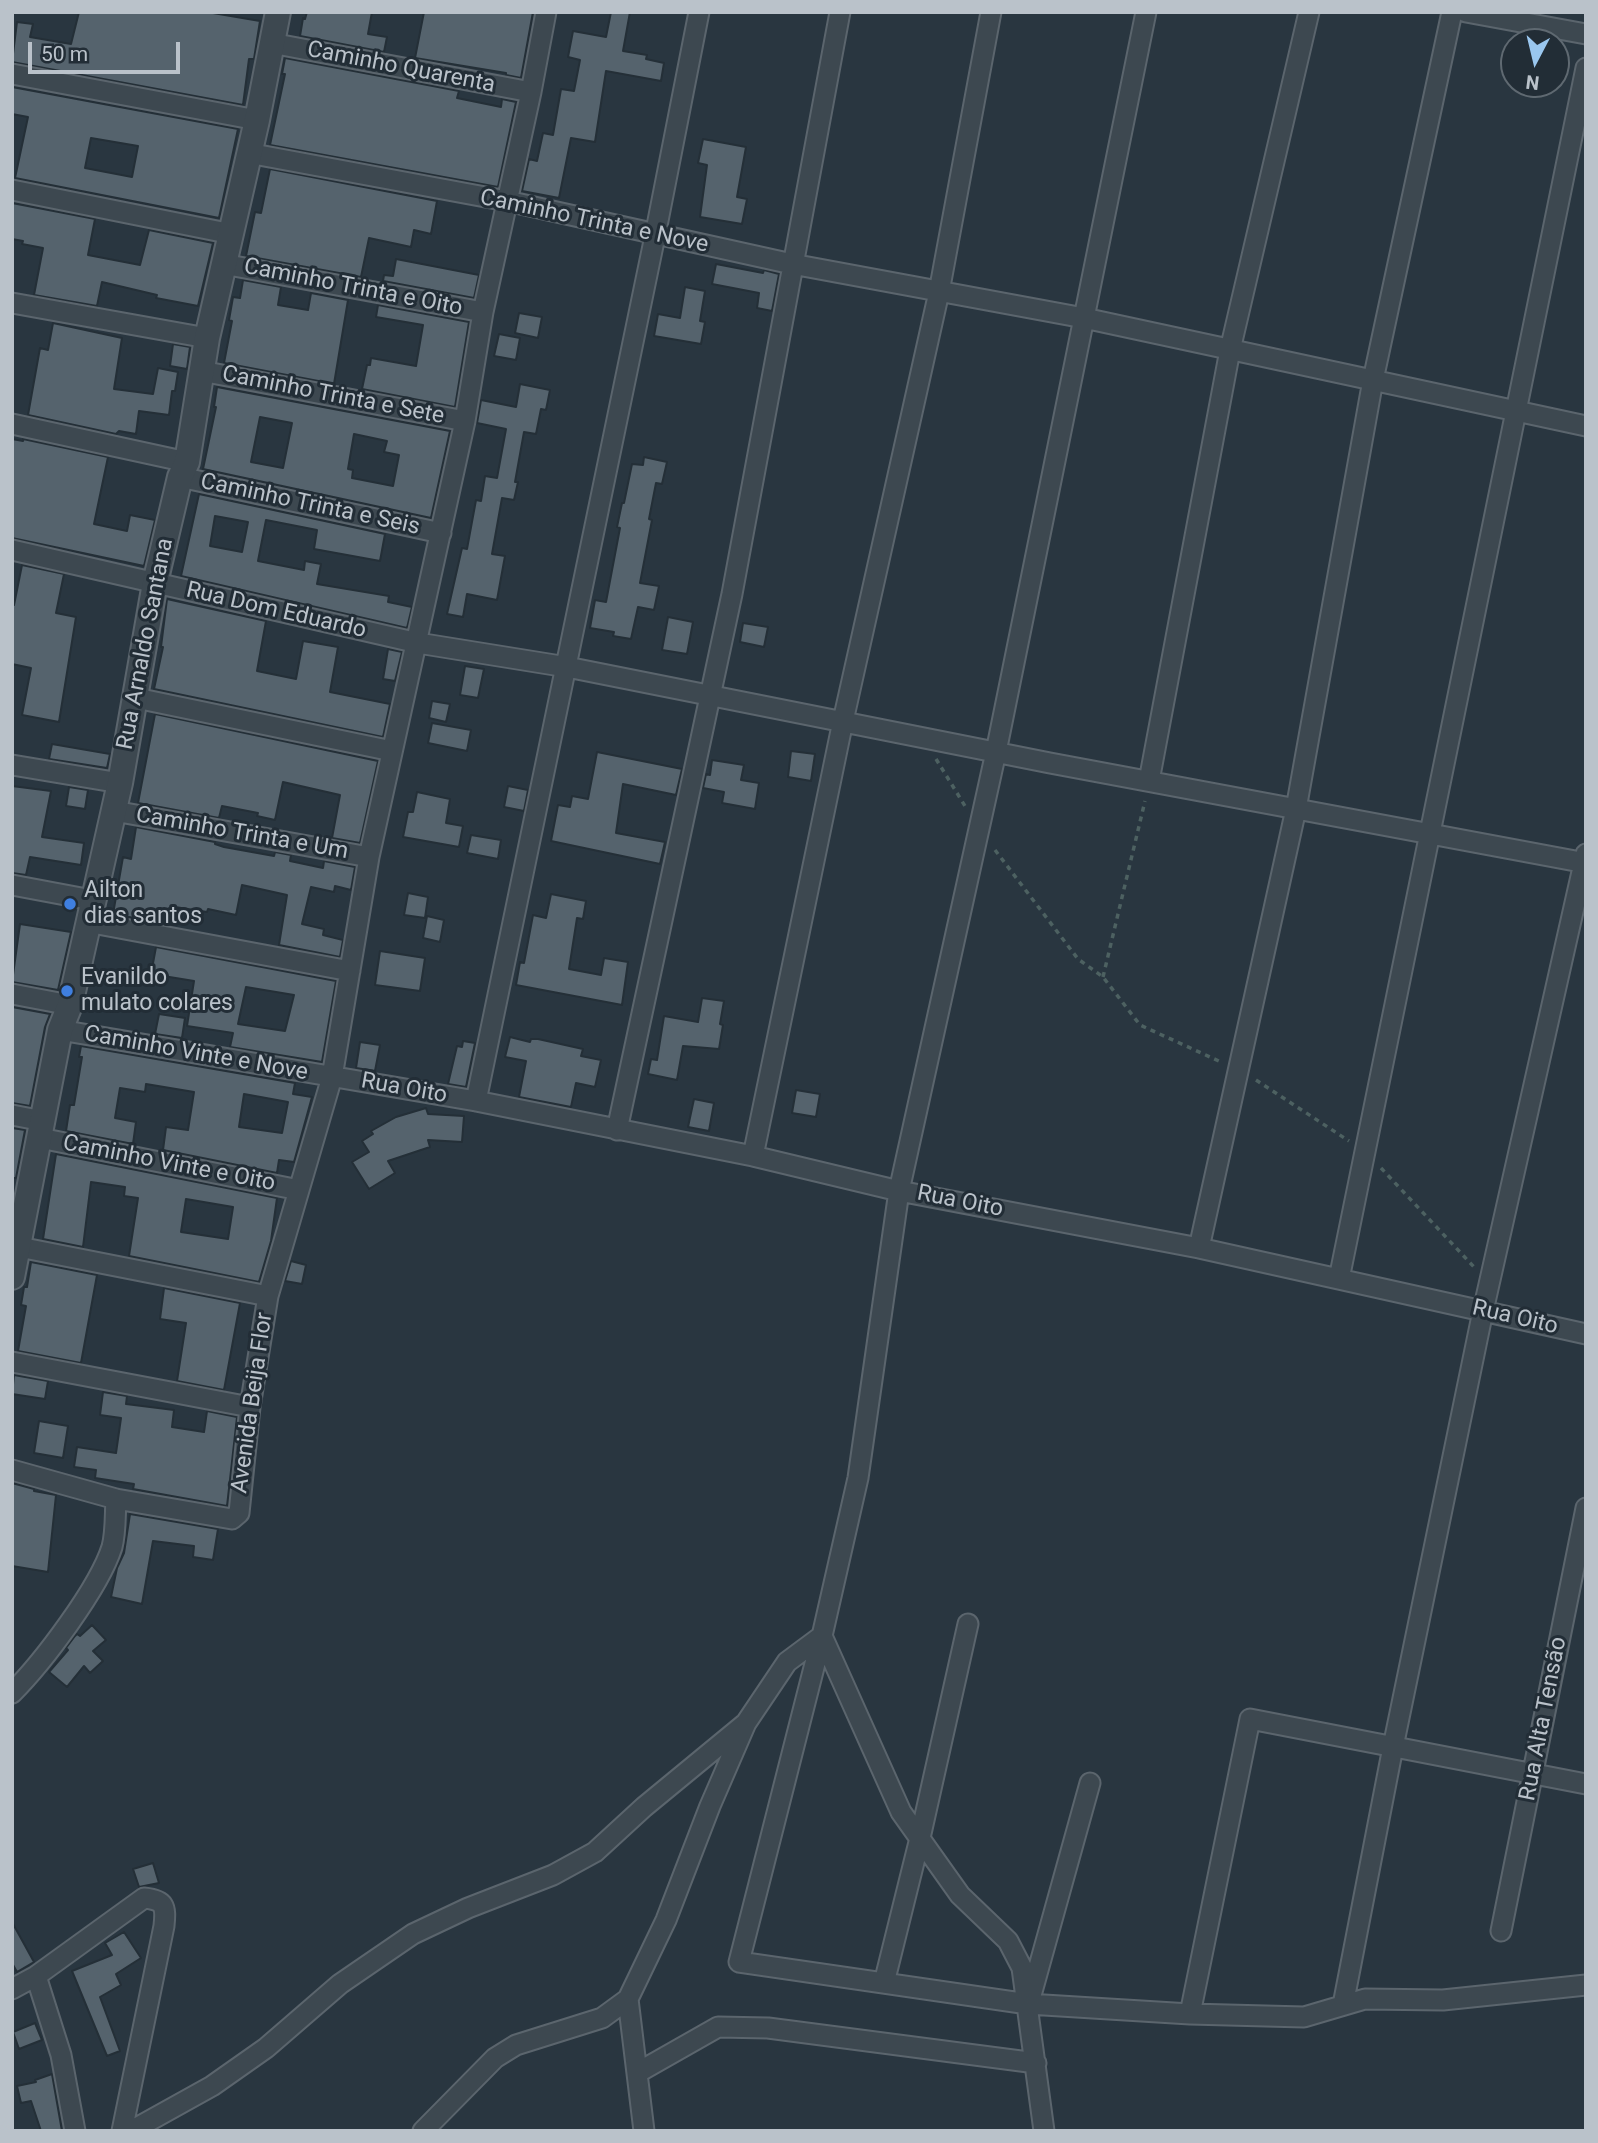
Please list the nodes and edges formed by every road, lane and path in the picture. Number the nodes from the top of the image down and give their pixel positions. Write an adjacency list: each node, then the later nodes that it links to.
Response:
1 (546, 12): 14 (street, Avenida Beija Flor)
2 (699, 12): 20 (street)
3 (840, 12): 22 (street)
4 (991, 12): 23 (street)
5 (1146, 12): 26 (street)
6 (1309, 12): 28 (street)
7 (1452, 12): 30 (street)
8 (1466, 12): 10 (street)
9 (274, 13): 11 (street, Rua Arnaldo Santana)
10 (1586, 34)
11 (271, 43): 14 (street, Caminho Quarenta); 15 (street, Rua Arnaldo Santana)
12 (1586, 68): 31 (street)
13 (12, 74): 15 (street)
14 (531, 92): 18 (street, Avenida Beija Flor)
15 (257, 120): 16 (street, Rua Arnaldo Santana)
16 (248, 153): 18 (street, Caminho Trinta e Nove); 19 (street, Rua Arnaldo Santana)
17 (12, 190): 19 (street, Caminho Trinta e Oito)
18 (507, 201): 20 (street, Caminho Trinta e Nove); 25 (street, Avenida Beija Flor)
19 (232, 234): 21 (street, Rua Arnaldo Santana)
20 (655, 236): 22 (street, Caminho Trinta e Nove); 40 (street)
21 (223, 264): 25 (street, Caminho Trinta e Oito); 27 (street, Rua Arnaldo Santana)
22 (792, 264): 23 (street, Caminho Trinta e Nove); 41 (street)
23 (939, 292): 26 (street, Caminho Trinta e Nove); 43 (street)
24 (12, 303): 27 (street, Caminho Trinta e Sete)
25 (483, 312): 32 (street, Avenida Beija Flor)
26 (1084, 318): 28 (street, Caminho Trinta e Nove); 46 (street)
27 (207, 338): 29 (street, Rua Arnaldo Santana)
28 (1230, 350): 30 (street, Caminho Trinta e Nove); 48 (street)
29 (201, 371): 32 (street, Caminho Trinta e Sete); 35 (street, Rua Arnaldo Santana)
30 (1373, 380): 31 (street, Caminho Trinta e Nove); 50 (street)
31 (1515, 411): 34 (street, Caminho Trinta e Nove); 53 (street)
32 (465, 421): 36 (street, Avenida Beija Flor)
33 (12, 424): 35 (street, Caminho Trinta e Seis)
34 (1586, 426)
35 (183, 469): 36 (street, Caminho Trinta e Seis); 38 (street, Rua Arnaldo Santana)
36 (441, 533): 39 (street, Avenida Beija Flor)
37 (12, 550): 38 (street, Rua Dom Eduardo)
38 (155, 583): 39 (street, Rua Dom Eduardo); 42 (street, Rua Arnaldo Santana)
39 (418, 643): 40 (street, Rua Dom Eduardo); 45 (street, Avenida Beija Flor)
40 (567, 667): 41 (street, Rua Dom Eduardo); 66 (street)
41 (710, 697): 43 (street, Rua Dom Eduardo); 69 (street)
42 (136, 698): 45 (street); 49 (street, Rua Arnaldo Santana)
43 (843, 721): 44 (street, Rua Dom Eduardo); 71 (street)
44 (922, 736): 46 (street, Rua Dom Eduardo); 52 (path)
45 (392, 751): 54 (street, Avenida Beija Flor)
46 (996, 752): 48 (street, Rua Dom Eduardo); 52 (street)
47 (12, 765): 49 (street)
48 (1149, 781): 50 (street, Rua Dom Eduardo); 59 (path)
49 (120, 783): 51 (street, Rua Arnaldo Santana)
50 (1296, 809): 53 (street, Rua Dom Eduardo); 75 (street)
51 (114, 811): 54 (street, Caminho Trinta e Um); 57 (street, Rua Arnaldo Santana)
52 (979, 830): 59 (path); 73 (street)
53 (1431, 834): 55 (street, Rua Dom Eduardo); 70 (street)
54 (369, 857): 58 (street, Avenida Beija Flor)
55 (1585, 860): 80 (street)
56 (12, 885): 57 (street)
57 (89, 911): 58 (street); 61 (street, Rua Arnaldo Santana)
58 (350, 971): 64 (street, Avenida Beija Flor)
59 (1103, 977): 63 (path)
60 (12, 994): 61 (street, Caminho Vinte e Nove)
61 (70, 1005): 62 (street, Rua Arnaldo Santana)
62 (60, 1030): 64 (street, Caminho Vinte e Nove); 68 (street, Rua Arnaldo Santana)
63 (1221, 1062)
64 (332, 1077): 66 (street, Rua Oito); 72 (street, Avenida Beija Flor)
65 (1256, 1080): 70 (path)
66 (476, 1101): 69 (street, Rua Oito)
67 (12, 1115): 68 (street, Caminho Vinte e Oito)
68 (41, 1130): 72 (street, Caminho Vinte e Oito); 74 (street, Rua Arnaldo Santana)
69 (617, 1130): 71 (street, Rua Oito)
70 (1366, 1152): 76 (path); 78 (street)
71 (753, 1156): 73 (street, Rua Oito)
72 (299, 1190): 79 (street, Avenida Beija Flor)
73 (899, 1191): 75 (street, Rua Oito); 88 (street)
74 (18, 1231): 77 (street, Rua Arnaldo Santana); 79 (street)
75 (1199, 1248): 78 (street, Rua Oito)
76 (1477, 1270)
77 (12, 1276)
78 (1339, 1279): 80 (street, Rua Oito)
79 (268, 1296): 83 (street, Avenida Beija Flor)
80 (1483, 1311): 81 (street, Rua Oito); 91 (street)
81 (1586, 1334)
82 (12, 1362): 83 (street)
83 (250, 1407): 85 (street, Avenida Beija Flor)
84 (12, 1470): 85 (street, Avenida Beija Flor)
85 (117, 1499): 89 (street)
86 (1586, 1508): 92 (street, Rua Alta Tensão)
87 (968, 1624): 95 (street)
88 (822, 1636): 90 (street); 95 (street); 98 (street)
89 (12, 1693)
90 (746, 1723): 101 (street); 110 (street)
91 (1393, 1747): 92 (street); 103 (street); 104 (street)
92 (1533, 1773): 94 (street); 96 (street, Rua Alta Tensão)
93 (1090, 1783): 102 (street)
94 (1586, 1784)
95 (920, 1839): 98 (street); 102 (street)
96 (1502, 1931)
97 (36, 1976): 100 (street); 108 (street); 109 (street)
98 (884, 1983): 102 (street)
99 (1586, 1985): 103 (street)
100 (12, 1989)
101 (628, 1999): 106 (street); 111 (street)
102 (1028, 2004): 104 (street); 105 (street)
103 (1343, 2005): 104 (street)
104 (1190, 2014)
105 (1036, 2063): 106 (street); 107 (street)
106 (636, 2073): 112 (street)
107 (1041, 2130)
108 (75, 2131)
109 (122, 2131)
110 (131, 2131)
111 (423, 2131)
112 (644, 2131)

